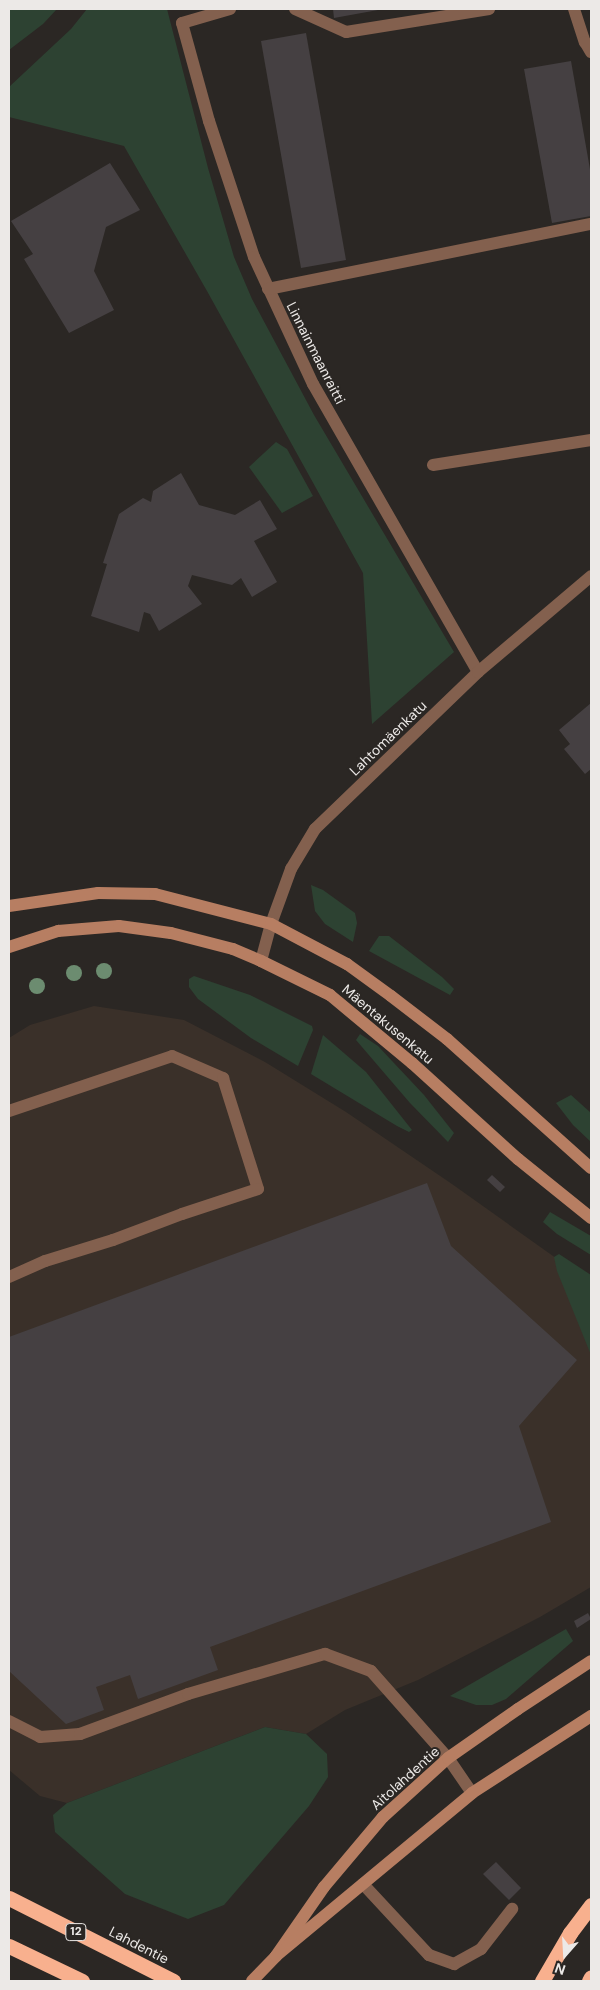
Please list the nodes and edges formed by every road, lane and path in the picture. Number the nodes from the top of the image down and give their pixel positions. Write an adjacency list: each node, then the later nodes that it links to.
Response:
1 (230, 9): 7 (street, Linnainmaanraitti)
2 (295, 9): 3 (street)
3 (489, 9)
4 (574, 9): 5 (street)
5 (591, 52)
6 (591, 224): 7 (street)
7 (268, 289): 11 (street, Linnainmaanraitti)
8 (591, 440): 9 (street)
9 (433, 465)
10 (591, 576): 11 (street, Lahtomäenkatu)
11 (478, 672): 13 (street, Lahtomäenkatu)
12 (9, 906): 13 (main road, Mäentakusenkatu)
13 (271, 924): 15 (street, Lahtomäenkatu); 17 (main road, Mäentakusenkatu)
14 (9, 947): 15 (main road, Mäentakusenkatu)
15 (261, 961): 18 (main road, Mäentakusenkatu)
16 (9, 1111): 19 (street)
17 (591, 1168)
18 (591, 1218)
19 (9, 1277)
20 (591, 1661): 23 (main road, Aitolahdentie)
21 (591, 1716): 24 (main road, Aitolahdentie)
22 (9, 1721): 23 (street)
23 (448, 1758): 24 (street); 30 (main road, Aitolahdentie)
24 (472, 1793): 25 (main road, Aitolahdentie)
25 (363, 1884): 28 (street); 30 (main road, Aitolahdentie)
26 (9, 1898): 33 (highway, Lahdentie / 12)
27 (591, 1905): 35 (highway)
28 (512, 1909)
29 (9, 1946): 32 (highway)
30 (276, 1956): 34 (main road, Aitolahdentie)
31 (591, 1977): 36 (highway)
32 (82, 1981)
33 (173, 1981)
34 (252, 1981)
35 (542, 1981)
36 (588, 1981)

